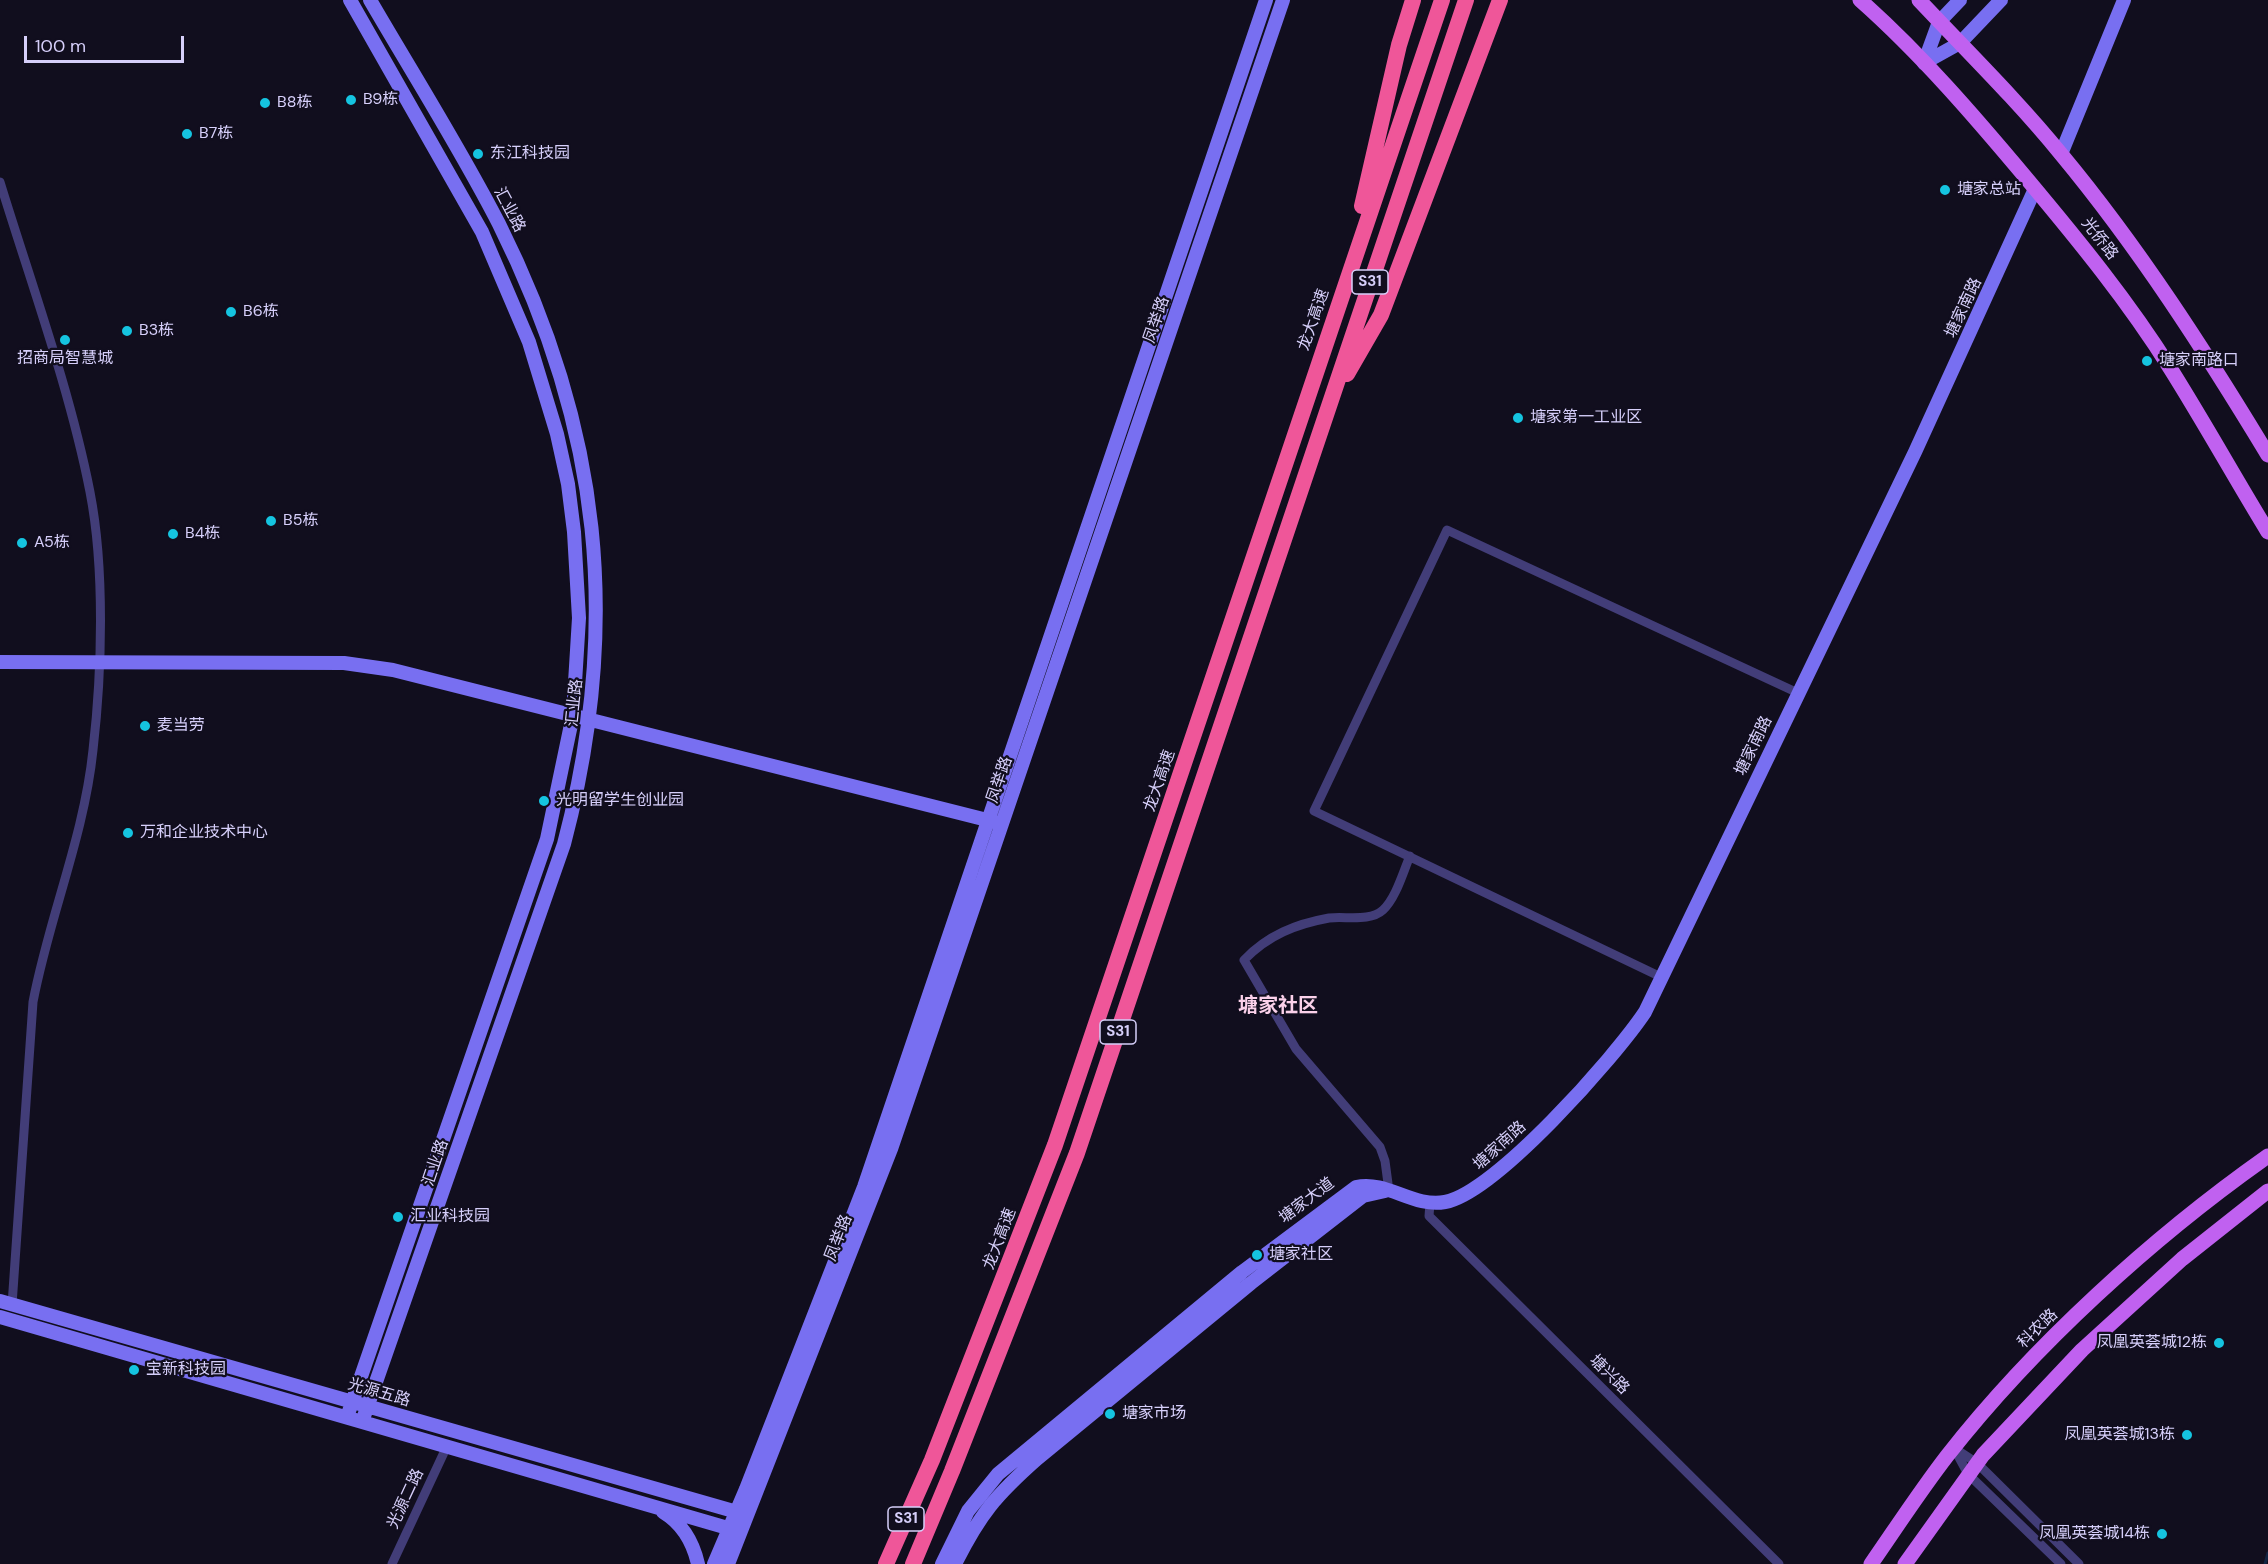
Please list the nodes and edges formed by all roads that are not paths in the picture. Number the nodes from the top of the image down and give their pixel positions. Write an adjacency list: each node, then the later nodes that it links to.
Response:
1 (350, 0): 27 (street, 汇业路)
2 (370, 0): 28 (street, 汇业路)
3 (1266, 0): 29 (street, 凤举路)
4 (1283, 0): 29 (street, 凤举路)
5 (1413, 0): 20 (highway)
6 (1442, 0): 20 (highway, 龙大高速 / S31)
7 (1466, 0): 21 (highway, S31)
8 (1500, 0): 21 (highway)
9 (1860, 0): 16 (main road, 光侨路)
10 (1919, 0): 14 (main road, 光侨路)
11 (1959, 0): 14 (street)
12 (2001, 0): 15 (street)
13 (2124, 0): 17 (street)
14 (1939, 22): 15 (main road, 光侨路); 16 (street)
15 (1960, 43): 16 (street); 17 (main road, 光侨路)
16 (1924, 63): 19 (main road, 光侨路)
17 (2061, 154): 22 (main road, 光侨路)
18 (0, 182): 25 (street)
19 (2036, 189): 23 (main road, 光侨路); 26 (street, 塘家南路)
20 (1325, 346): 51 (highway, 龙大高速 / S31)
21 (1328, 409): 52 (highway, S31)
22 (2268, 455)
23 (2268, 532)
24 (0, 662): 25 (street)
25 (99, 664): 27 (street); 36 (street)
26 (1797, 693): 30 (street); 31 (street, 塘家南路)
27 (573, 715): 28 (street); 38 (street, 汇业路)
28 (590, 720): 29 (street); 39 (street, 汇业路)
29 (996, 822): 46 (street, 凤举路)
30 (1410, 856): 31 (street); 33 (street)
31 (1661, 977): 35 (street, 塘家南路)
32 (2268, 1156): 43 (main road, 科农路)
33 (1389, 1191): 35 (street); 53 (street, 塘家大道); 54 (street, 塘家大道)
34 (2268, 1191): 44 (main road)
35 (1430, 1203): 55 (street, 塘兴路)
36 (6, 1303): 38 (street, 光源五路)
37 (0, 1317): 40 (street, 光源五路)
38 (350, 1401): 39 (street, 光源五路); 40 (street, 汇业路)
39 (368, 1407): 41 (street, 汇业路); 46 (street, 光源五路)
40 (347, 1417): 41 (street, 光源五路)
41 (362, 1422): 42 (street, 光源五路)
42 (447, 1446): 45 (street, 光源五路); 47 (street, 光源二路)
43 (1954, 1448): 44 (street); 56 (main road, 科农路)
44 (1972, 1469): 57 (main road); 58 (street); 59 (street)
45 (650, 1505): 46 (street, 光源五路); 48 (street)
46 (738, 1523): 49 (street, 凤举路); 50 (street, 凤举路)
47 (392, 1564)
48 (698, 1564)
49 (714, 1564)
50 (728, 1564)
51 (886, 1564)
52 (912, 1564)
53 (942, 1564)
54 (954, 1564)
55 (1779, 1564)
56 (1871, 1564)
57 (1905, 1564)
58 (2061, 1564)
59 (2079, 1564)

